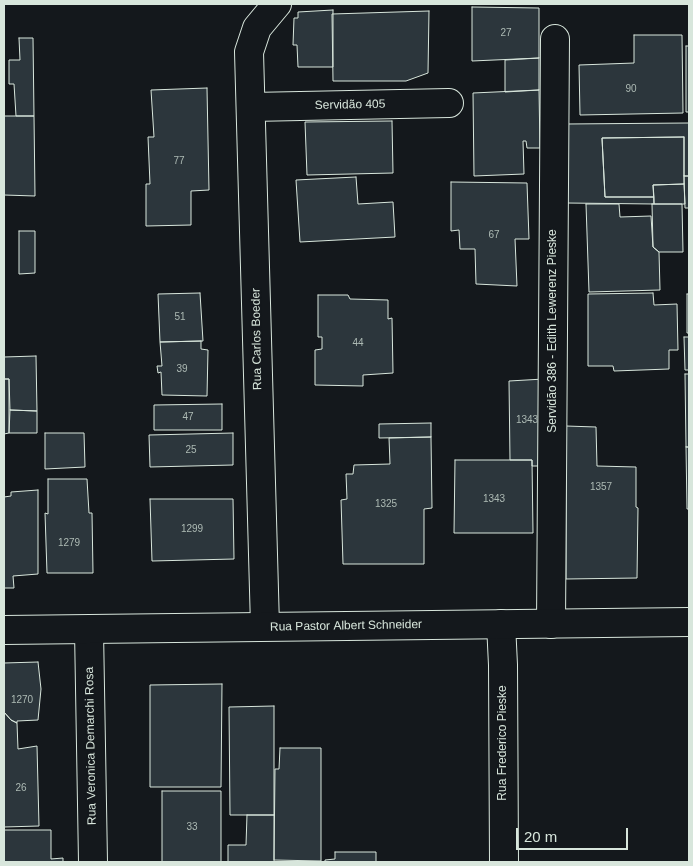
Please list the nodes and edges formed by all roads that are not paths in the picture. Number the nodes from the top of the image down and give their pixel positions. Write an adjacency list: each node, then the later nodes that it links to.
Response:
1 (277, 4): 4 (street, Rua Carlos Boeder)
2 (554, 39): 7 (street, Servidão 386 - Edith Lewerenz Pieske)
3 (449, 103): 4 (street, Servidão 405)
4 (251, 107): 8 (street, Rua Carlos Boeder)
5 (689, 622): 7 (street, Rua Pastor Albert Schneider)
6 (501, 624): 7 (street, Rua Pastor Albert Schneider); 8 (street, Rua Pastor Albert Schneider); 12 (street, Rua Frederico Pieske)
7 (551, 624)
8 (265, 626): 10 (street, Rua Pastor Albert Schneider)
9 (4, 630): 10 (street, Rua Pastor Albert Schneider)
10 (89, 630): 11 (street, Rua Veronica Demarchi Rosa)
11 (93, 862)
12 (504, 862)

